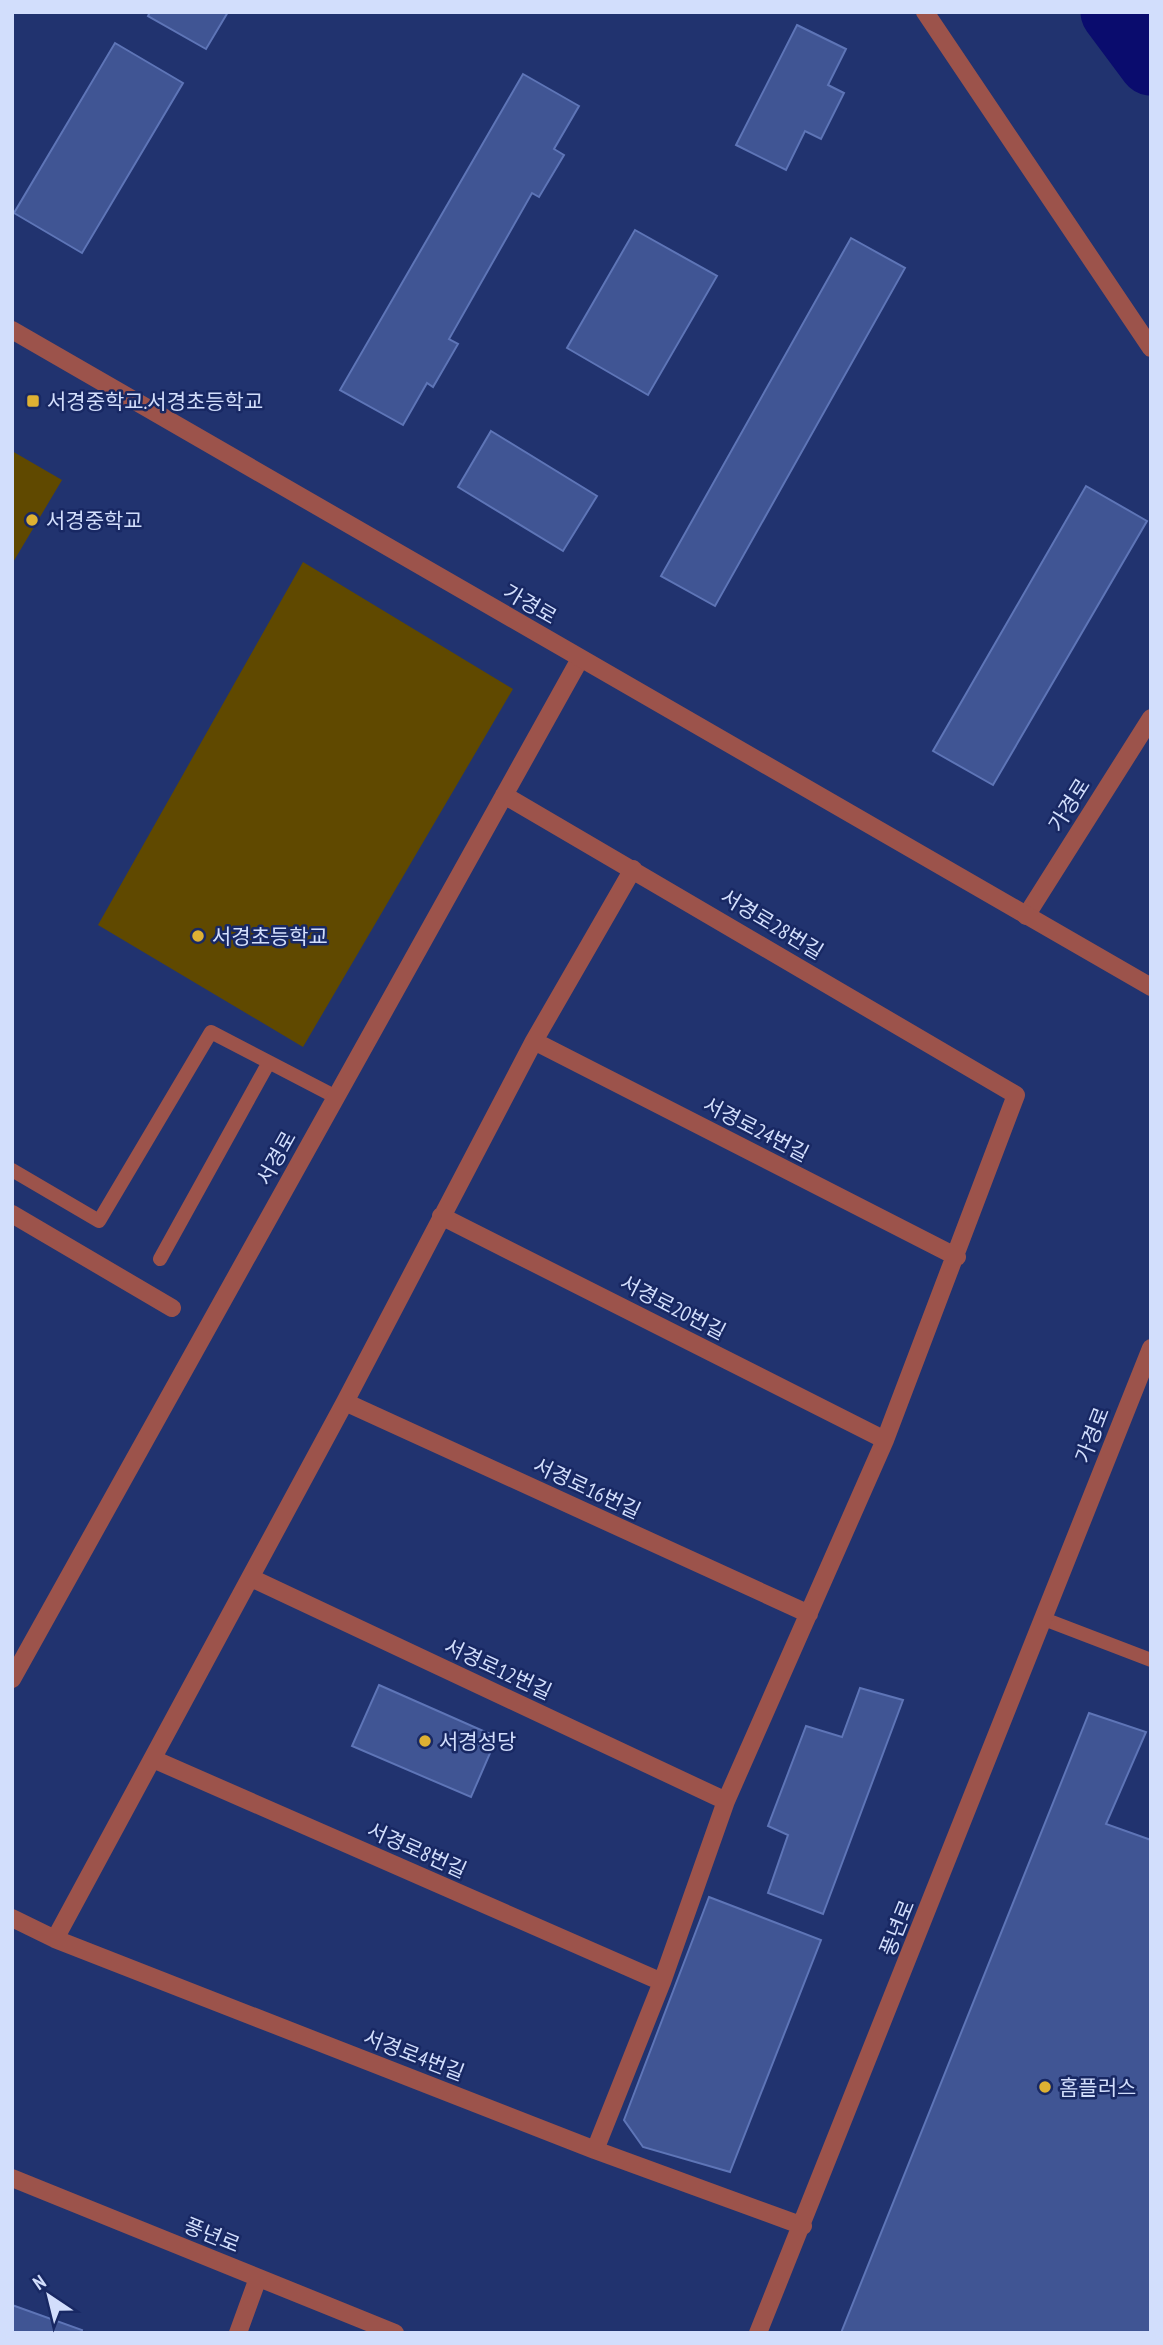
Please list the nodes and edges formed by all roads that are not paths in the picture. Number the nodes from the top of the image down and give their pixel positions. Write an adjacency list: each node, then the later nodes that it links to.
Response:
1 (925, 12): 3 (street)
2 (12, 330): 4 (street, 가경로)
3 (1151, 348)
4 (579, 659): 6 (street, 서경로); 8 (street, 가경로)
5 (1151, 718): 8 (street, 가경로)
6 (504, 795): 7 (street, 서경로28번길); 12 (street, 서경로)
7 (634, 869): 10 (street); 16 (street, 서경로28번길)
8 (1026, 916): 9 (street, 가경로)
9 (1151, 987)
10 (534, 1041): 15 (street); 16 (street, 서경로24번길)
11 (269, 1062): 12 (lane); 13 (lane); 17 (lane)
12 (336, 1097): 27 (street, 서경로)
13 (12, 1170)
14 (12, 1214): 18 (street)
15 (441, 1216): 20 (street); 21 (street, 서경로20번길)
16 (957, 1257): 21 (street)
17 (160, 1259)
18 (172, 1308)
19 (1151, 1348): 22 (street, 가경로)
20 (345, 1402): 23 (street); 24 (street, 서경로16번길)
21 (885, 1440): 24 (street)
22 (1076, 1540): 25 (street, 풍년로)
23 (251, 1578): 28 (street); 29 (street, 서경로12번길)
24 (809, 1614): 29 (street)
25 (1044, 1619): 26 (lane); 35 (street, 풍년로)
26 (1151, 1660)
27 (12, 1679)
28 (153, 1759): 31 (street); 32 (street, 서경로8번길)
29 (726, 1801): 32 (street)
30 (12, 1918): 31 (street, 서경로4번길)
31 (55, 1939): 33 (street, 서경로4번길)
32 (662, 1982): 33 (street)
33 (595, 2150): 35 (street, 서경로4번길)
34 (12, 2178): 36 (street, 풍년로)
35 (803, 2226): 39 (street, 풍년로)
36 (258, 2278): 37 (street); 38 (street, 풍년로)
37 (237, 2333)
38 (395, 2333)
39 (758, 2333)

